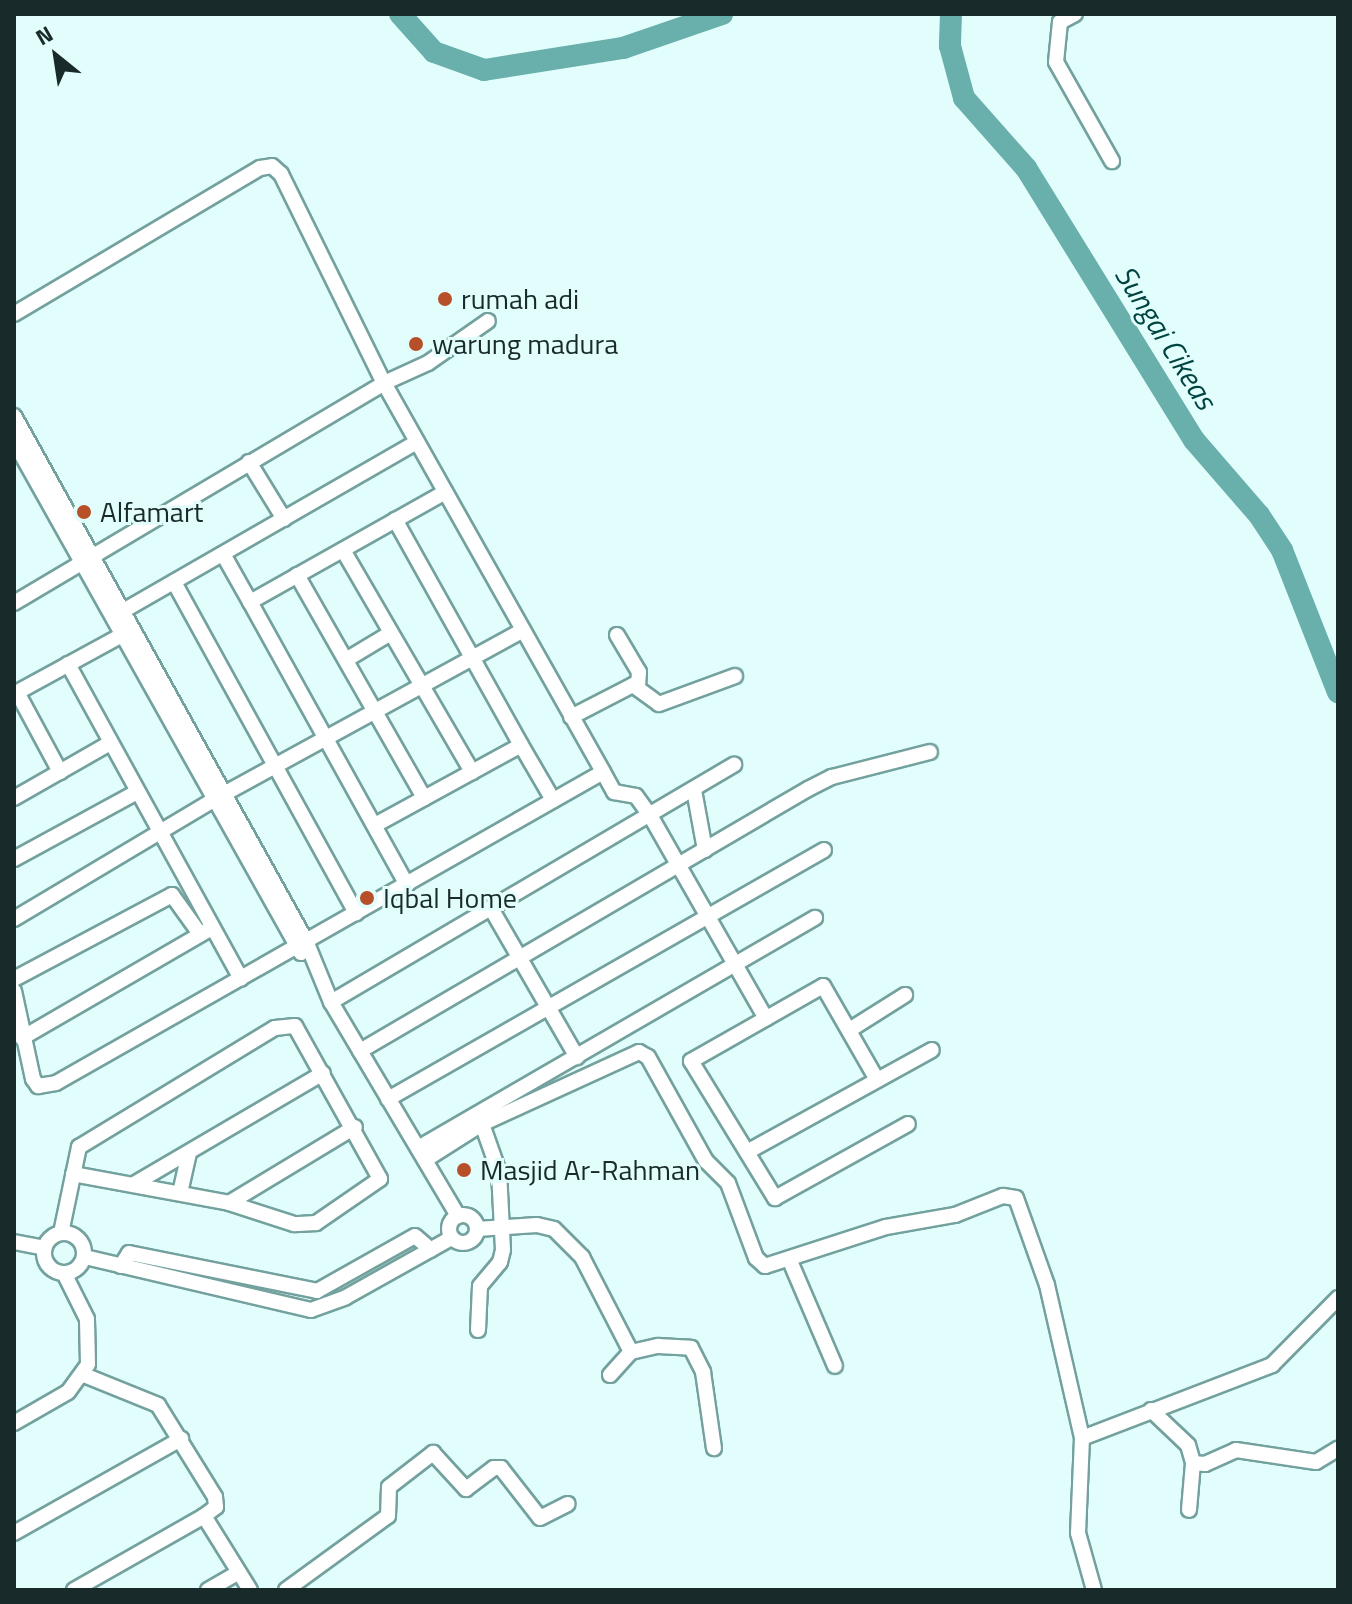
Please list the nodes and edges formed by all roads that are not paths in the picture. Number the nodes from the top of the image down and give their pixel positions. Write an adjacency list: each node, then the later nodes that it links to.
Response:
1 (1075, 14): 2 (street)
2 (1112, 161)
3 (14, 314): 5 (street)
4 (488, 321): 5 (street)
5 (384, 383): 8 (street); 9 (street)
6 (14, 416): 15 (street)
7 (14, 441): 15 (street)
8 (417, 442): 10 (street); 11 (street)
9 (249, 462): 11 (street); 15 (street)
10 (445, 492): 12 (street); 21 (street)
11 (284, 519): 14 (street)
12 (395, 520): 13 (street); 25 (street)
13 (343, 550): 16 (street); 23 (street)
14 (223, 554): 17 (street); 18 (street)
15 (86, 562): 19 (street); 20 (street)
16 (297, 575): 18 (street); 26 (street)
17 (174, 582): 20 (street); 38 (street)
18 (250, 602): 34 (street)
19 (14, 603)
20 (116, 615): 22 (street)
21 (522, 631): 25 (street); 33 (street)
22 (126, 633): 27 (street); 46 (street)
23 (391, 633): 26 (street); 29 (street)
24 (617, 635): 30 (street)
25 (474, 658): 29 (street); 36 (street)
26 (346, 660): 32 (street)
27 (68, 664): 31 (street); 35 (street)
28 (735, 676): 30 (street)
29 (422, 686): 32 (street); 41 (street)
30 (638, 687): 33 (street)
31 (16, 693): 40 (street)
32 (376, 711): 34 (street); 47 (street)
33 (571, 717): 42 (street)
34 (327, 738): 38 (street); 50 (street)
35 (110, 743): 40 (street); 44 (street)
36 (521, 745): 41 (street); 48 (street)
37 (930, 752): 52 (street)
38 (277, 765): 46 (street); 58 (street)
39 (734, 765): 43 (street)
40 (60, 772): 45 (street)
41 (472, 772): 47 (street)
42 (603, 772): 48 (street); 49 (street)
43 (694, 790): 49 (street); 52 (street)
44 (137, 792): 51 (street); 54 (street)
45 (14, 798)
46 (217, 798): 51 (street); 63 (street)
47 (424, 798): 50 (street)
48 (553, 800): 56 (street)
49 (651, 817): 55 (street); 57 (street)
50 (375, 825): 56 (street)
51 (161, 834): 61 (street); 62 (street)
52 (705, 850): 55 (street)
53 (824, 850): 59 (street)
54 (14, 859)
55 (677, 867): 59 (street); 64 (street)
56 (407, 885): 58 (street)
57 (492, 910): 64 (street); 70 (street)
58 (356, 913): 63 (street)
59 (706, 914): 65 (street); 71 (street)
60 (815, 918): 65 (street)
61 (14, 919)
62 (206, 931): 66 (street); 67 (street); 74 (street)
63 (301, 944): 67 (street); 70 (street)
64 (521, 959): 71 (street); 76 (street)
65 (735, 966): 72 (street); 77 (street)
66 (14, 979)
67 (241, 979): 74 (street)
68 (14, 991): 74 (street)
69 (905, 995): 73 (street)
70 (331, 1002): 76 (street)
71 (550, 1007): 77 (street); 80 (street)
72 (766, 1019): 73 (street); 84 (street)
73 (851, 1029): 79 (street)
74 (22, 1038)
75 (932, 1050): 79 (street)
76 (360, 1051): 80 (street)
77 (577, 1057): 86 (street)
78 (323, 1073): 83 (street); 85 (street); 87 (street)
79 (876, 1078): 84 (street)
80 (388, 1099): 86 (street)
81 (482, 1124): 86 (street); 93 (street); 100 (street)
82 (908, 1124): 84 (street)
83 (355, 1127): 90 (street); 90 (street)
84 (747, 1152)
85 (189, 1153): 88 (street); 89 (street)
86 (422, 1154): 91 (street)
87 (73, 1174): 88 (street); 94 (street)
88 (134, 1184): 89 (street)
89 (180, 1193): 90 (street)
90 (229, 1203)
91 (458, 1216): 92 (street); 95 (street)
92 (477, 1229): 93 (street); 95 (street)
93 (503, 1229): 110 (street); 111 (street)
94 (61, 1233): 97 (street); 99 (street)
95 (451, 1238): 98 (street)
96 (14, 1242): 97 (street)
97 (44, 1248): 103 (street)
98 (431, 1250): 105 (street); 107 (street)
99 (85, 1257): 102 (street); 103 (street)
100 (790, 1261): 112 (street); 117 (street)
101 (193, 1265): 102 (street); 104 (street); 106 (street)
102 (121, 1266): 106 (street)
103 (64, 1273): 113 (street)
104 (255, 1280): 105 (street); 108 (street)
105 (336, 1280): 107 (street)
106 (190, 1283): 108 (street)
107 (346, 1297): 108 (street)
108 (252, 1298)
109 (1338, 1298): 115 (street)
110 (478, 1330)
111 (631, 1352): 114 (street); 119 (street)
112 (835, 1366)
113 (84, 1375): 116 (street); 118 (street)
114 (610, 1375)
115 (1151, 1410): 117 (street); 121 (street)
116 (14, 1423)
117 (1082, 1438): 131 (street)
118 (181, 1439): 124 (street); 125 (street)
119 (714, 1448)
120 (1338, 1449): 121 (street)
121 (1193, 1463): 123 (street)
122 (568, 1504): 130 (street)
123 (1189, 1510)
124 (204, 1516): 126 (street); 127 (street)
125 (14, 1533)
126 (237, 1573): 128 (street); 129 (street)
127 (74, 1590)
128 (208, 1590)
129 (250, 1590)
130 (286, 1590)
131 (1094, 1590)

